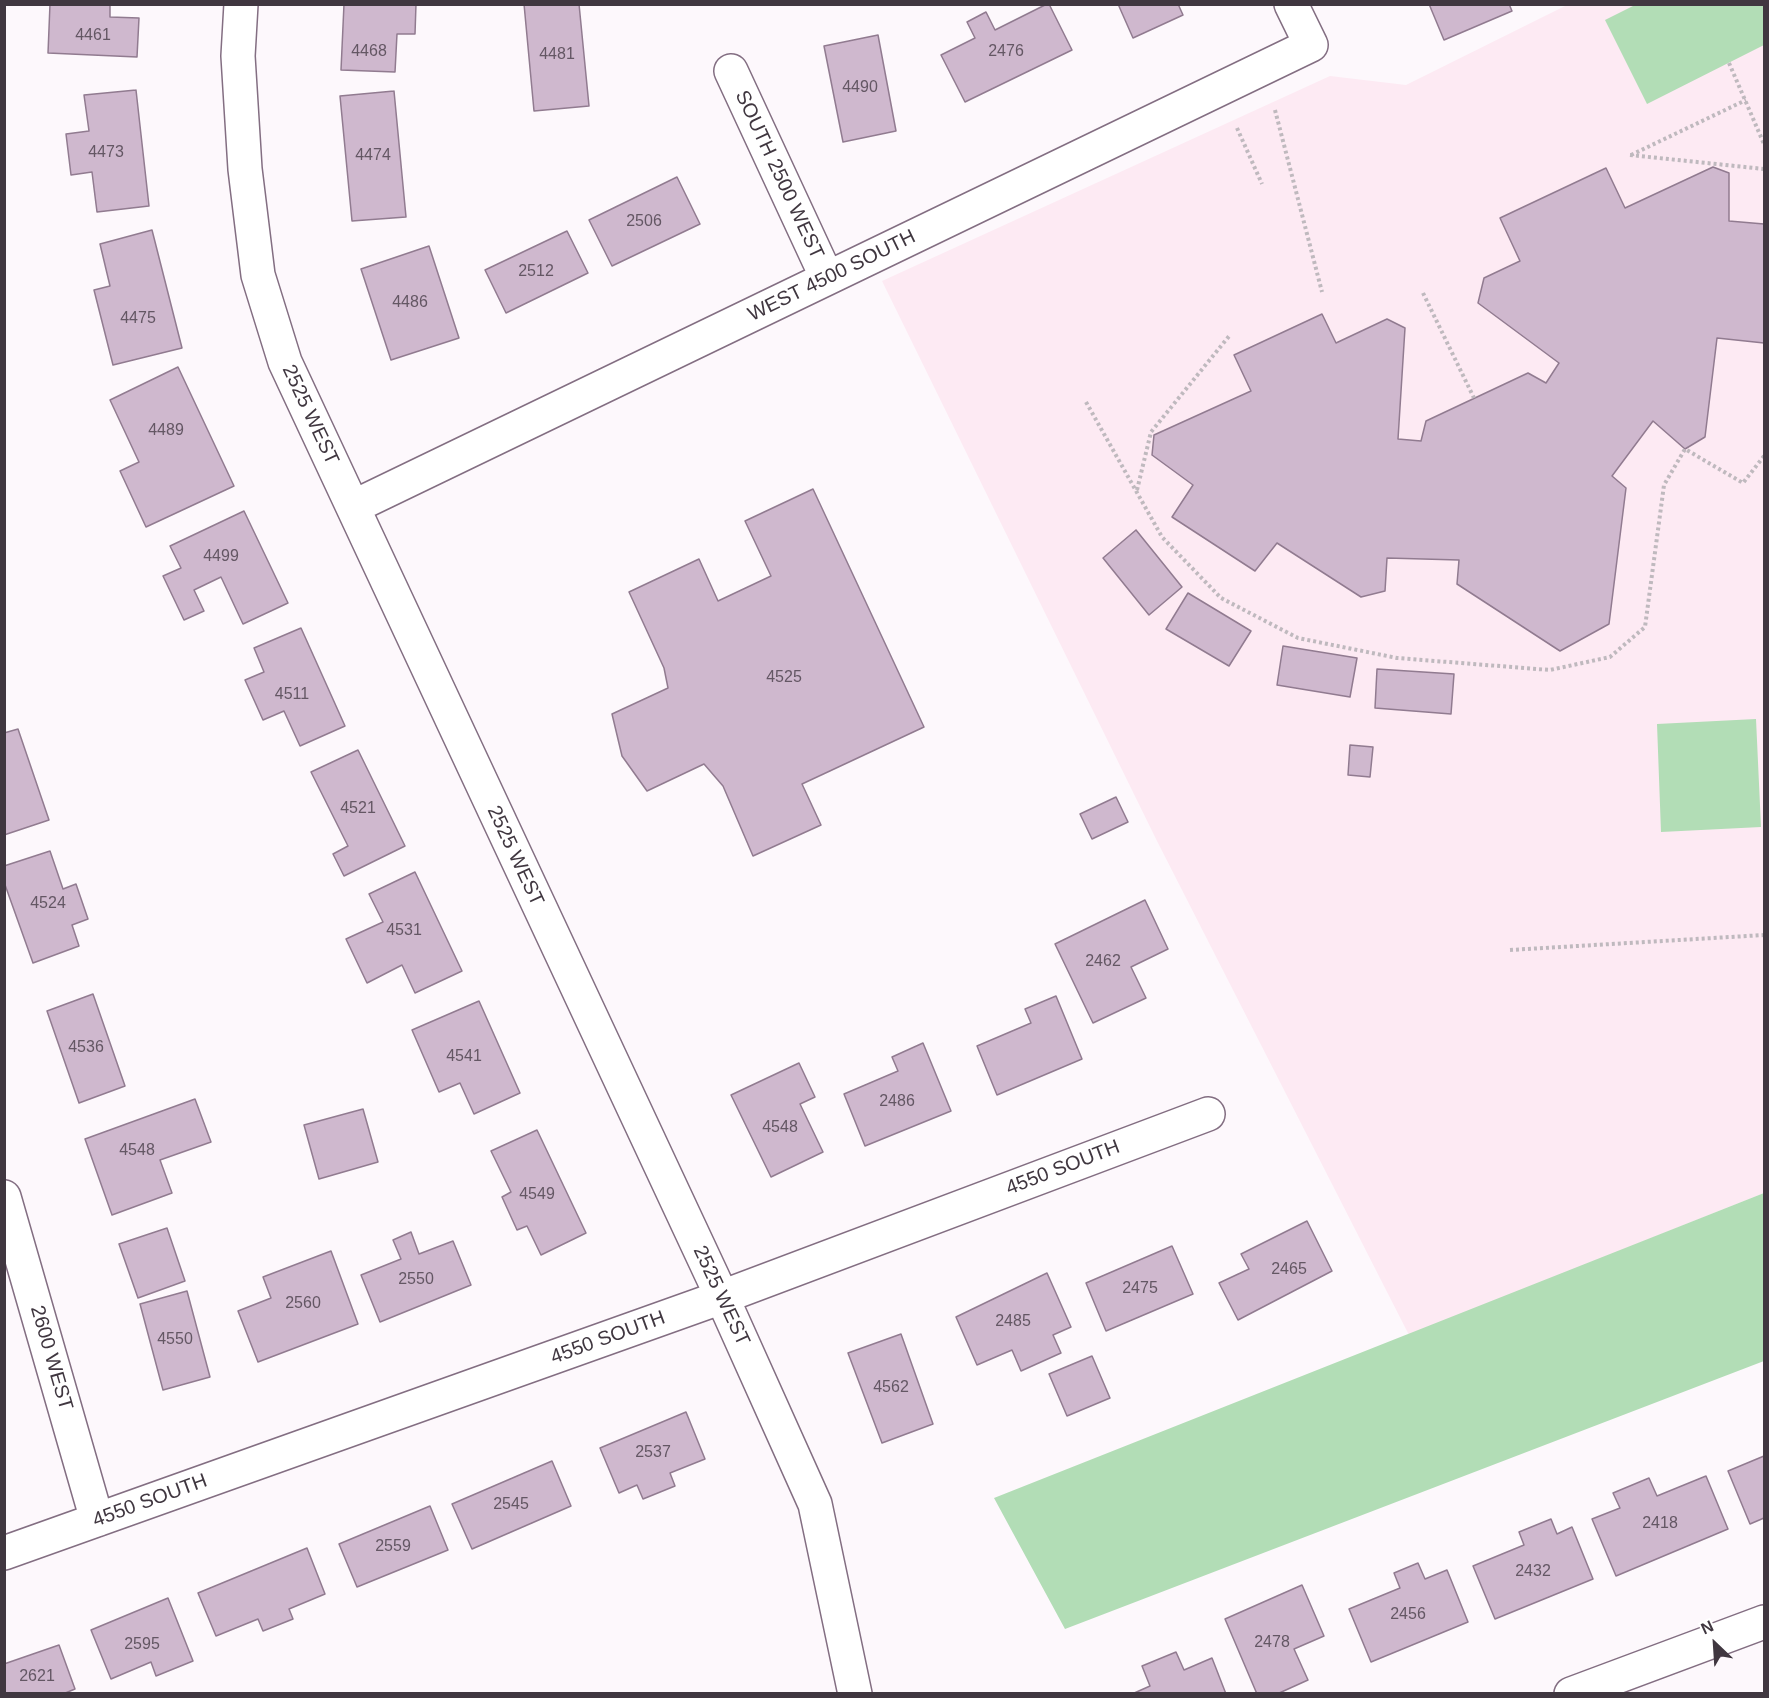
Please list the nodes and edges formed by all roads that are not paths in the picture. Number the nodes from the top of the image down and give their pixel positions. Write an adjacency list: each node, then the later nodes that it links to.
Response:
1 (241, 4): 5 (street, 2525 WEST)
2 (1291, 4): 4 (street, WEST 4500 SOUTH)
3 (731, 71): 4 (street, SOUTH 2500 WEST)
4 (827, 278): 5 (street, WEST 4500 SOUTH)
5 (352, 507): 8 (street, 2525 WEST)
6 (1208, 1114): 8 (street, 4550 SOUTH)
7 (4, 1197): 9 (street, 2600 WEST)
8 (722, 1298): 9 (street, 4550 SOUTH); 12 (street, 2525 WEST)
9 (97, 1520): 10 (street, 4550 SOUTH)
10 (4, 1553)
11 (1764, 1622): 13 (street)
12 (855, 1694)
13 (1571, 1694)

